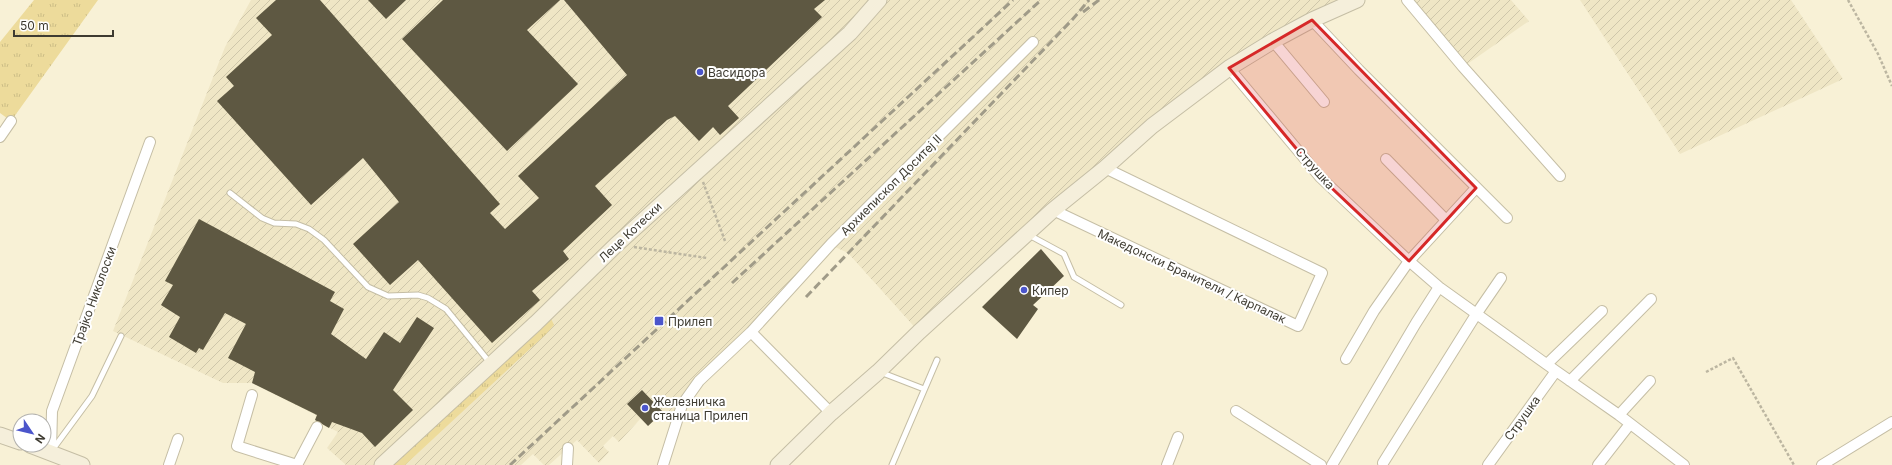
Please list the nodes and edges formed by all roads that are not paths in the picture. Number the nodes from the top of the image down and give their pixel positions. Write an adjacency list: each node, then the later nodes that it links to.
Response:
1 (879, 0): 33 (main road, Леце Котески)
2 (1357, 0): 4 (main road)
3 (1408, 0): 14 (street)
4 (1312, 20): 5 (main road); 15 (street)
5 (1273, 40): 7 (main road); 8 (street)
6 (1033, 42): 28 (street, Архиепископ Доситеј II)
7 (1229, 68): 13 (main road); 21 (street, Струшка)
8 (1324, 102)
9 (10, 121): 10 (street)
10 (0, 137)
11 (150, 142): 41 (street, Трајко Николоски)
12 (1386, 159): 19 (street)
13 (1105, 168): 17 (main road); 17 (street, Македонски Бранители / Карпалак)
14 (1560, 176)
15 (1476, 188): 18 (street); 19 (street)
16 (230, 193): 33 (lane)
17 (1053, 210): 20 (main road)
18 (1507, 218)
19 (1446, 220): 21 (street)
20 (1027, 234): 25 (lane); 35 (main road)
21 (1409, 261): 23 (street, Струшка); 30 (street)
22 (1501, 278): 27 (street)
23 (1439, 287): 27 (street, Струшка); 64 (street)
24 (1651, 299): 36 (street)
25 (1121, 306)
26 (1602, 311): 32 (street)
27 (1477, 313): 32 (street, Струшка); 54 (street)
28 (751, 332): 42 (street); 59 (street, Архиепископ Доситеј II)
29 (121, 336): 52 (lane)
30 (1346, 359)
31 (937, 360): 38 (lane)
32 (1547, 364): 34 (street, Струшка)
33 (492, 365): 57 (main road, Леце Котески)
34 (1556, 371): 36 (street, Струшка); 65 (street, Струшка)
35 (878, 372): 38 (lane); 42 (main road)
36 (1570, 381): 43 (street, Струшка)
37 (1650, 381): 43 (street)
38 (924, 389): 61 (lane)
39 (252, 395): 46 (street)
40 (1236, 411): 63 (street)
41 (52, 413)
42 (831, 413): 60 (main road)
43 (1619, 414): 45 (street, Струшка)
44 (1892, 422): 68 (street)
45 (1630, 424): 66 (street); 67 (street, Струшка)
46 (316, 427)
47 (0, 435): 49 (main road)
48 (1178, 437): 62 (street)
49 (12, 439)
50 (178, 439): 56 (street)
51 (568, 448): 58 (street)
52 (52, 451)
53 (52, 452): 55 (main road)
54 (1383, 463)
55 (82, 465)
56 (169, 465)
57 (382, 465)
58 (567, 465)
59 (663, 465)
60 (778, 465)
61 (892, 465)
62 (1167, 465)
63 (1321, 465)
64 (1332, 465)
65 (1488, 465)
66 (1598, 465)
67 (1684, 465)
68 (1822, 465)

